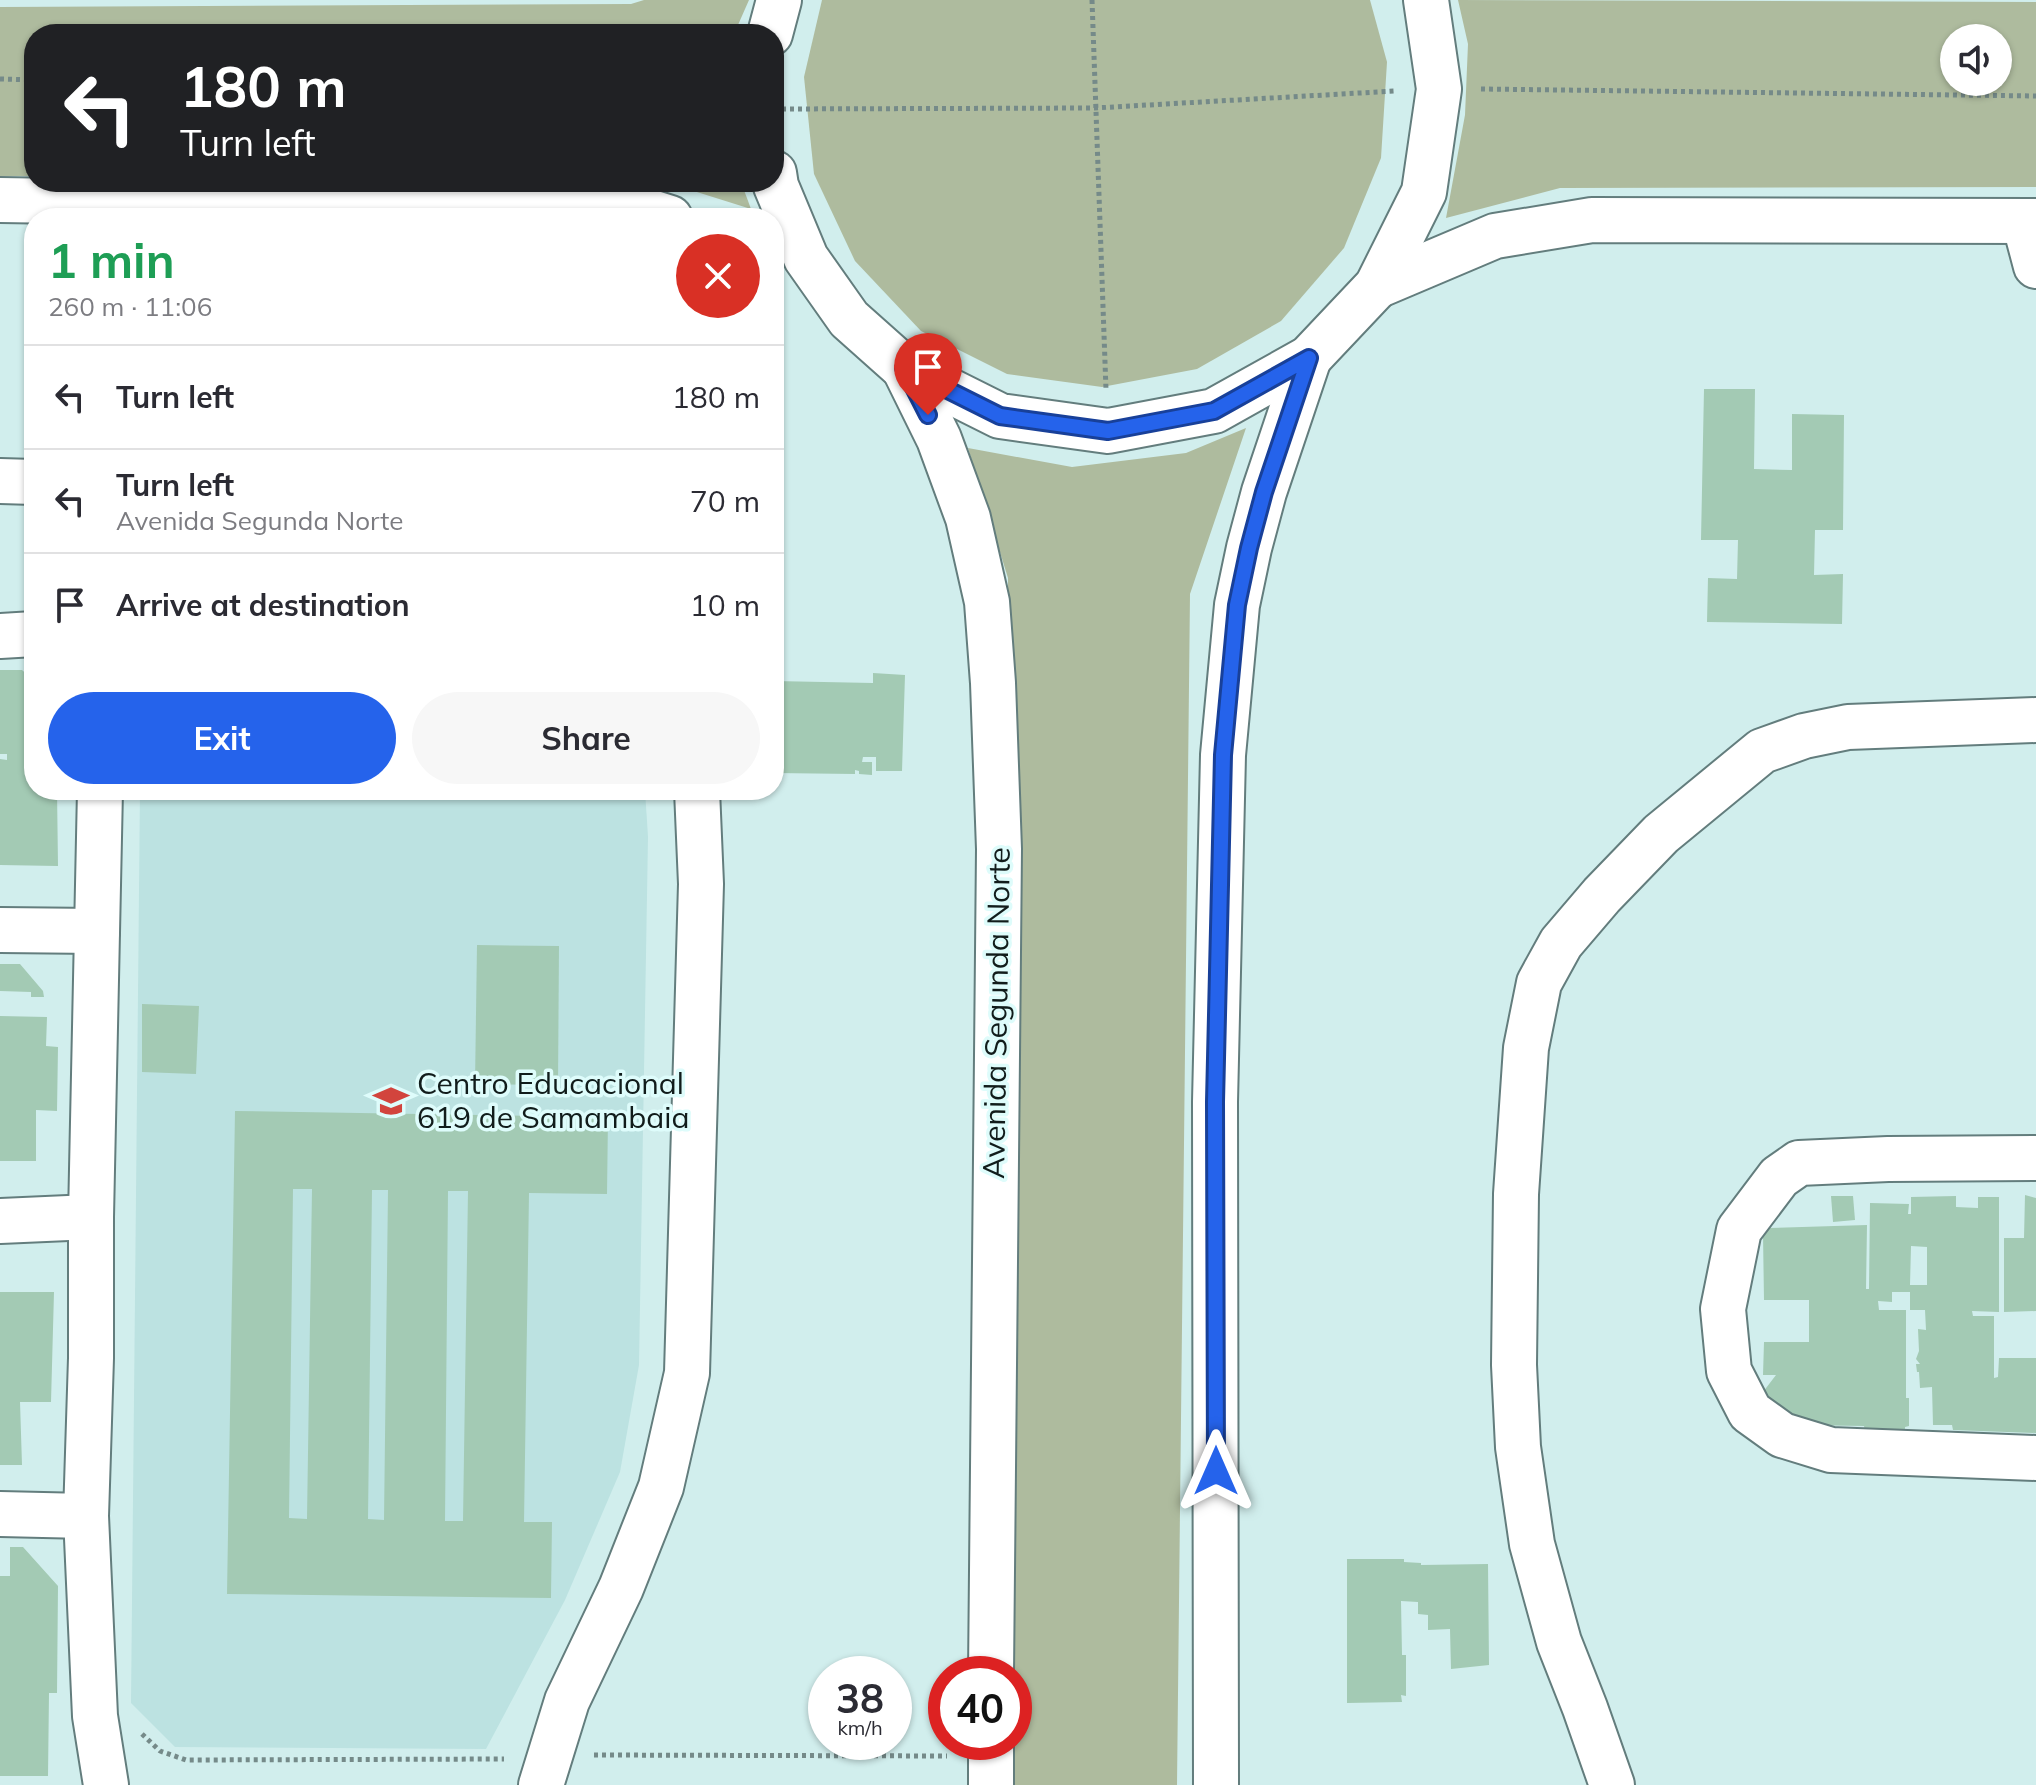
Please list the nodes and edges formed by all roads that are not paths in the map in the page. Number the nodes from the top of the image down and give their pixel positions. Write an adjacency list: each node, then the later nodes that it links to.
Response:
1 (779, 0): 3 (street)
2 (1426, 0): 10 (street)
3 (773, 24)
4 (0, 200): 5 (street)
5 (612, 208)
6 (2030, 221): 9 (street); 10 (street)
7 (784, 224): 8 (street)
8 (790, 253): 12 (street)
9 (2036, 266)
10 (1377, 286): 11 (street)
11 (1309, 358): 12 (street); 33 (street)
12 (904, 368): 28 (street, Avenida Segunda Norte)
13 (0, 481): 14 (street)
14 (24, 482)
15 (24, 635): 16 (street)
16 (0, 636)
17 (2036, 720): 34 (street)
18 (100, 800): 21 (street)
19 (697, 800): 31 (street)
20 (0, 930): 21 (street)
21 (97, 931): 23 (street)
22 (2036, 1158): 25 (street)
23 (91, 1217): 24 (street); 27 (street)
24 (0, 1221)
25 (2036, 1458)
26 (0, 1514): 27 (street)
27 (86, 1516): 30 (street)
28 (991, 1656)
29 (991, 1760): 32 (street)
30 (106, 1785)
31 (541, 1785)
32 (991, 1785)
33 (1216, 1785)
34 (1612, 1785)

